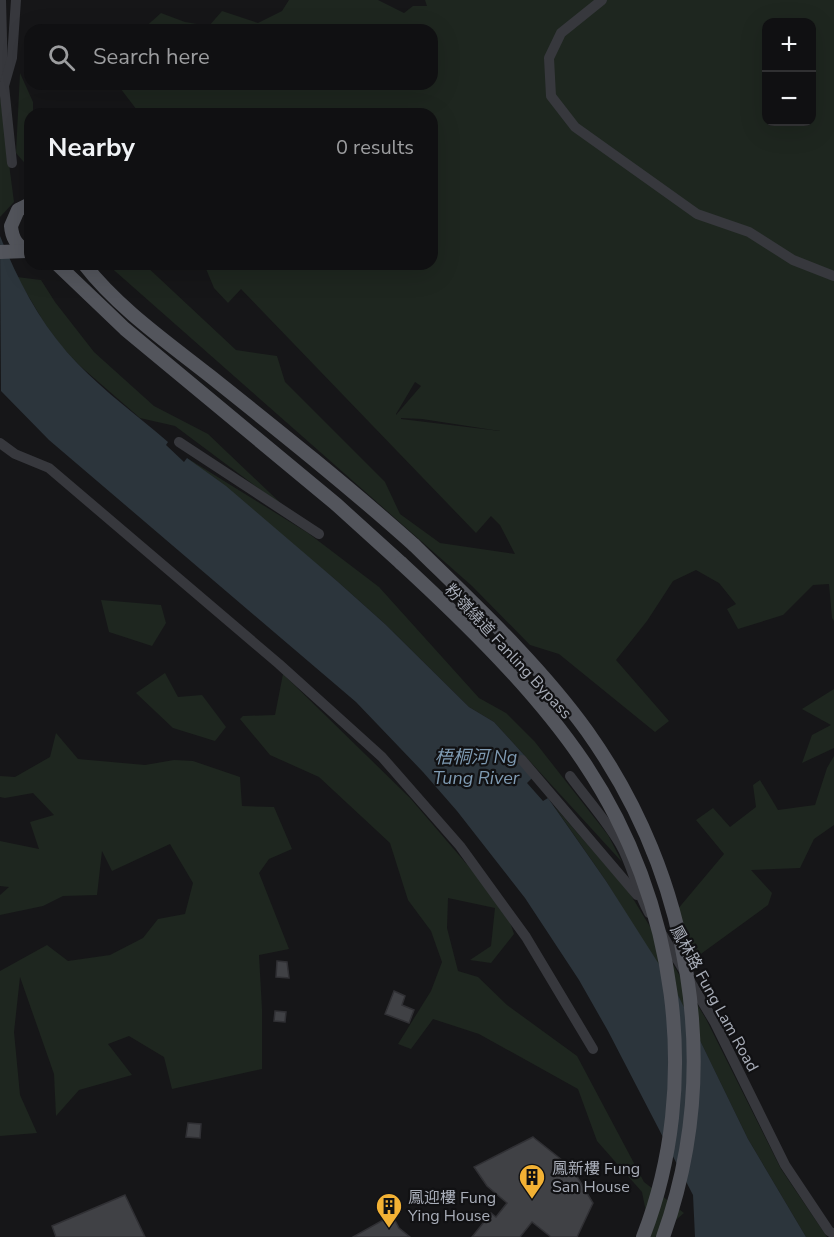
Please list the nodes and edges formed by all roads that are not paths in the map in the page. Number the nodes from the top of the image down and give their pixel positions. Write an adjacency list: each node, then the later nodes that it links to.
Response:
1 (1, 0): 4 (street)
2 (16, 0): 4 (street)
3 (602, 0): 13 (street)
4 (4, 86): 5 (street)
5 (12, 162)
6 (24, 207): 7 (main road)
7 (5, 230): 8 (main road)
8 (24, 248)
9 (5, 252): 10 (main road)
10 (24, 252)
11 (63, 270): 22 (main road, 粉嶺繞道 Fanling Bypass, bridge)
12 (89, 270): 23 (main road, 粉嶺繞道 Fanling Bypass, bridge)
13 (834, 276)
14 (179, 442): 16 (street)
15 (0, 443): 20 (street)
16 (319, 534)
17 (522, 760): 19 (street)
18 (570, 776): 19 (street, 鳳林路 Fung Lam Road)
19 (639, 897): 21 (street, 鳳林路 Fung Lam Road)
20 (593, 1050)
21 (834, 1234)
22 (643, 1237)
23 (663, 1237)

